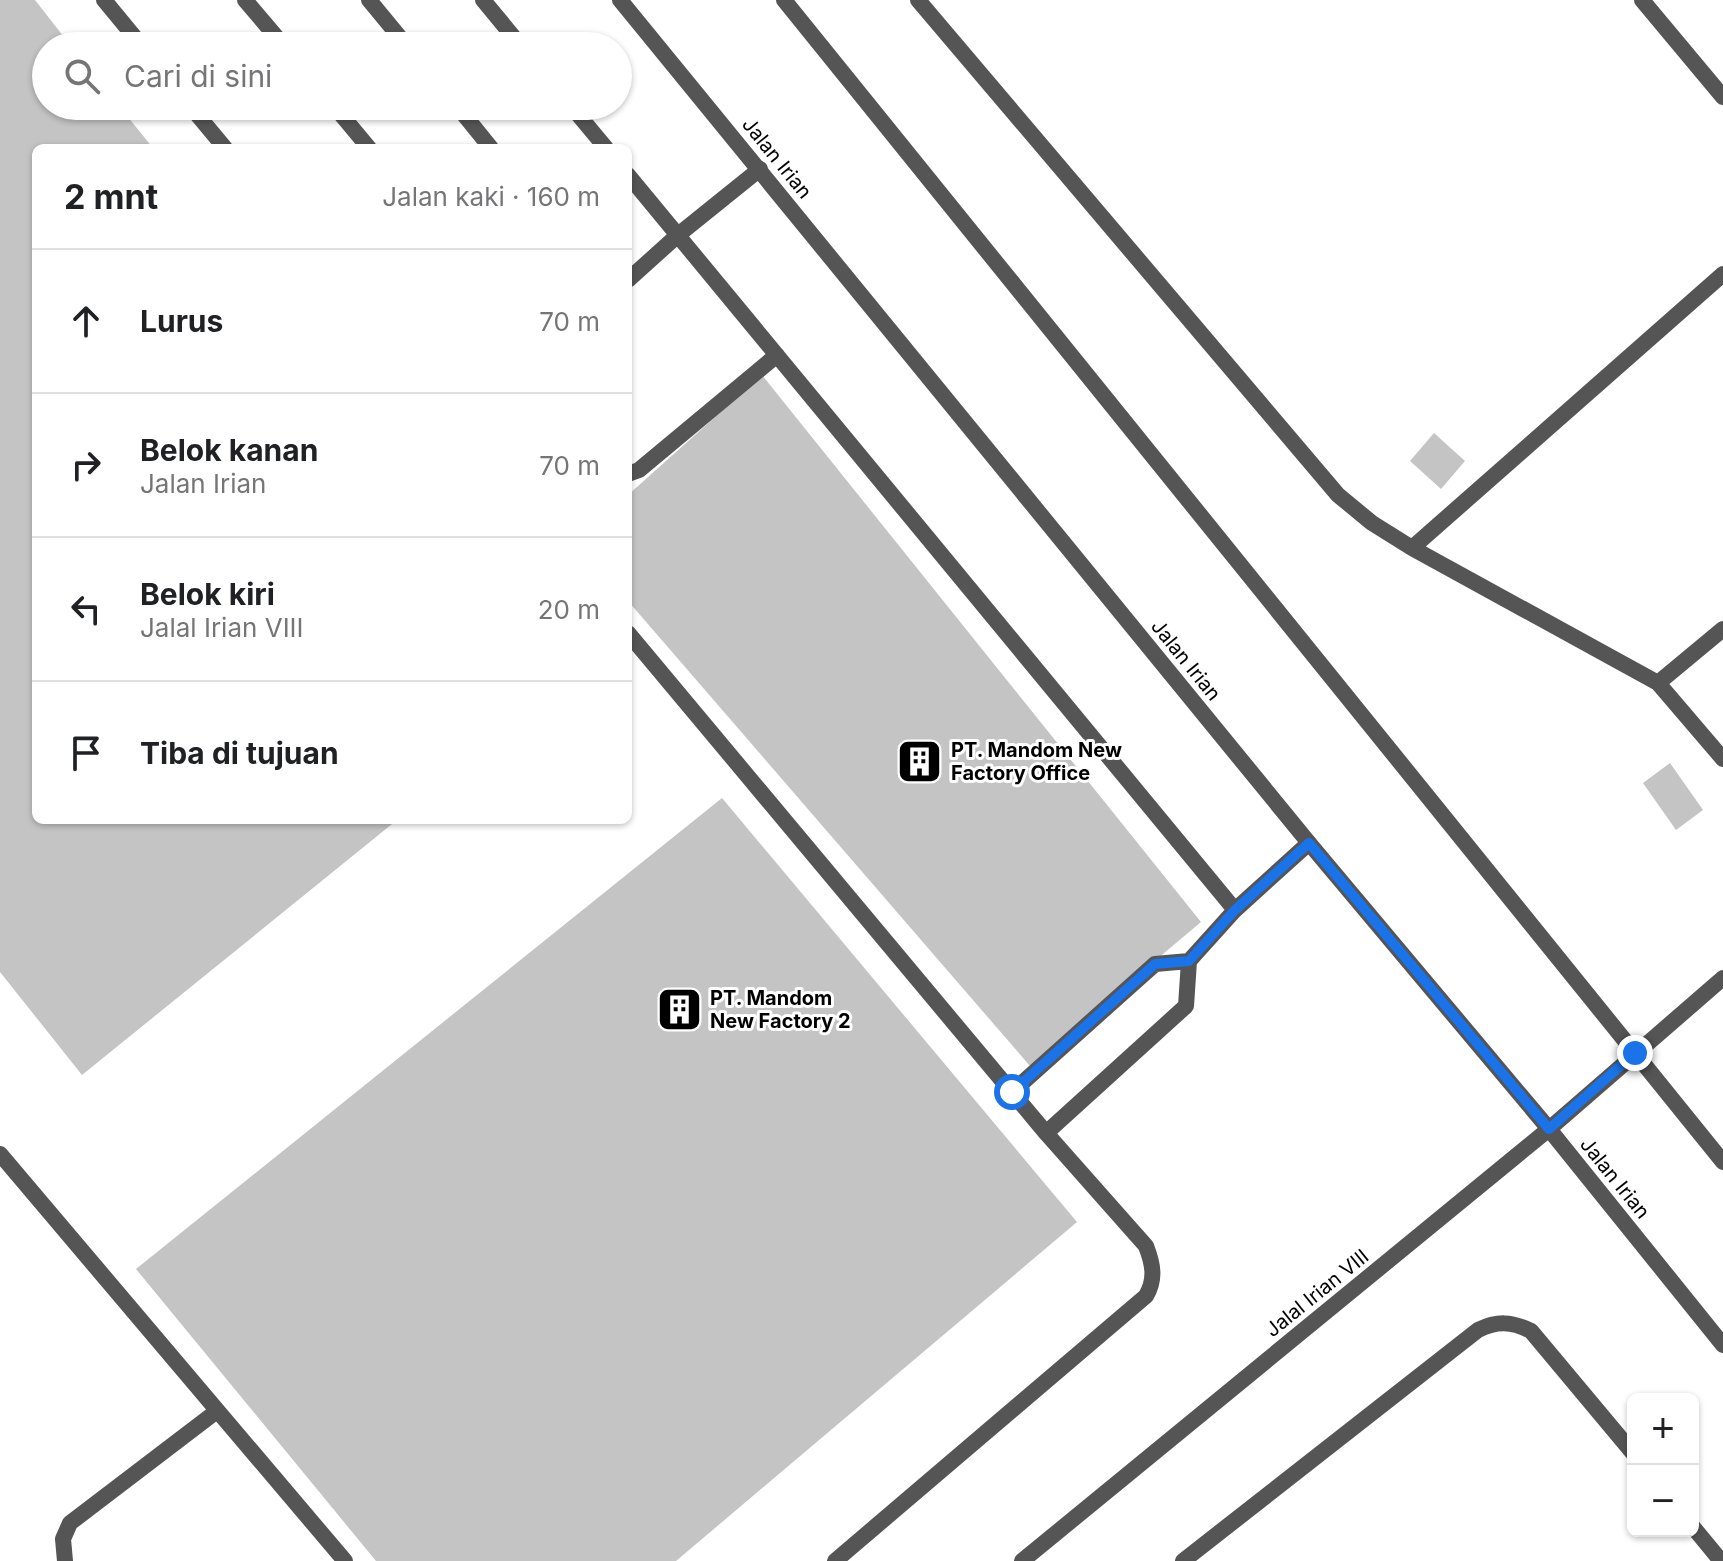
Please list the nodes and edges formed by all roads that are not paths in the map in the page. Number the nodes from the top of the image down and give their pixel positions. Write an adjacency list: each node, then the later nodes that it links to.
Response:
1 (104, 0): 9 (street)
2 (245, 0): 10 (street)
3 (369, 0): 11 (street)
4 (483, 0): 12 (street)
5 (620, 0): 22 (street, Jalan Irian)
6 (784, 0): 38 (street)
7 (918, 0): 29 (street)
8 (1642, 0): 13 (street)
9 (130, 32)
10 (272, 32)
11 (395, 32)
12 (509, 32)
13 (1723, 97)
14 (202, 120): 18 (street)
15 (346, 120): 19 (street)
16 (468, 120): 20 (street)
17 (583, 120): 21 (street)
18 (222, 144)
19 (366, 144)
20 (488, 144)
21 (603, 144)
22 (760, 169): 24 (street); 34 (street, Jalan Irian)
23 (632, 180): 24 (street)
24 (678, 235): 26 (street); 27 (street)
25 (1723, 274): 29 (street)
26 (632, 276)
27 (777, 355): 28 (street); 35 (street)
28 (632, 473)
29 (1412, 548): 32 (street)
30 (1723, 629): 32 (street)
31 (632, 638): 39 (street)
32 (1658, 683): 33 (street)
33 (1723, 759)
34 (1309, 843): 35 (street); 40 (street, Jalan Irian)
35 (1235, 910): 36 (street)
36 (1189, 961): 39 (street); 41 (street)
37 (1723, 978): 38 (street, Jalal Irian VIII)
38 (1635, 1053): 40 (street, Jalal Irian VIII); 43 (street)
39 (1012, 1092): 41 (street)
40 (1549, 1129): 44 (street, Jalan Irian); 51 (street, Jalal Irian VIII)
41 (1046, 1133): 50 (street)
42 (0, 1154): 45 (street)
43 (1723, 1162)
44 (1723, 1345)
45 (217, 1411): 48 (street); 49 (street)
46 (1627, 1446): 52 (street)
47 (1699, 1534): 53 (street)
48 (65, 1561)
49 (345, 1561)
50 (835, 1561)
51 (1022, 1561)
52 (1183, 1561)
53 (1721, 1561)

